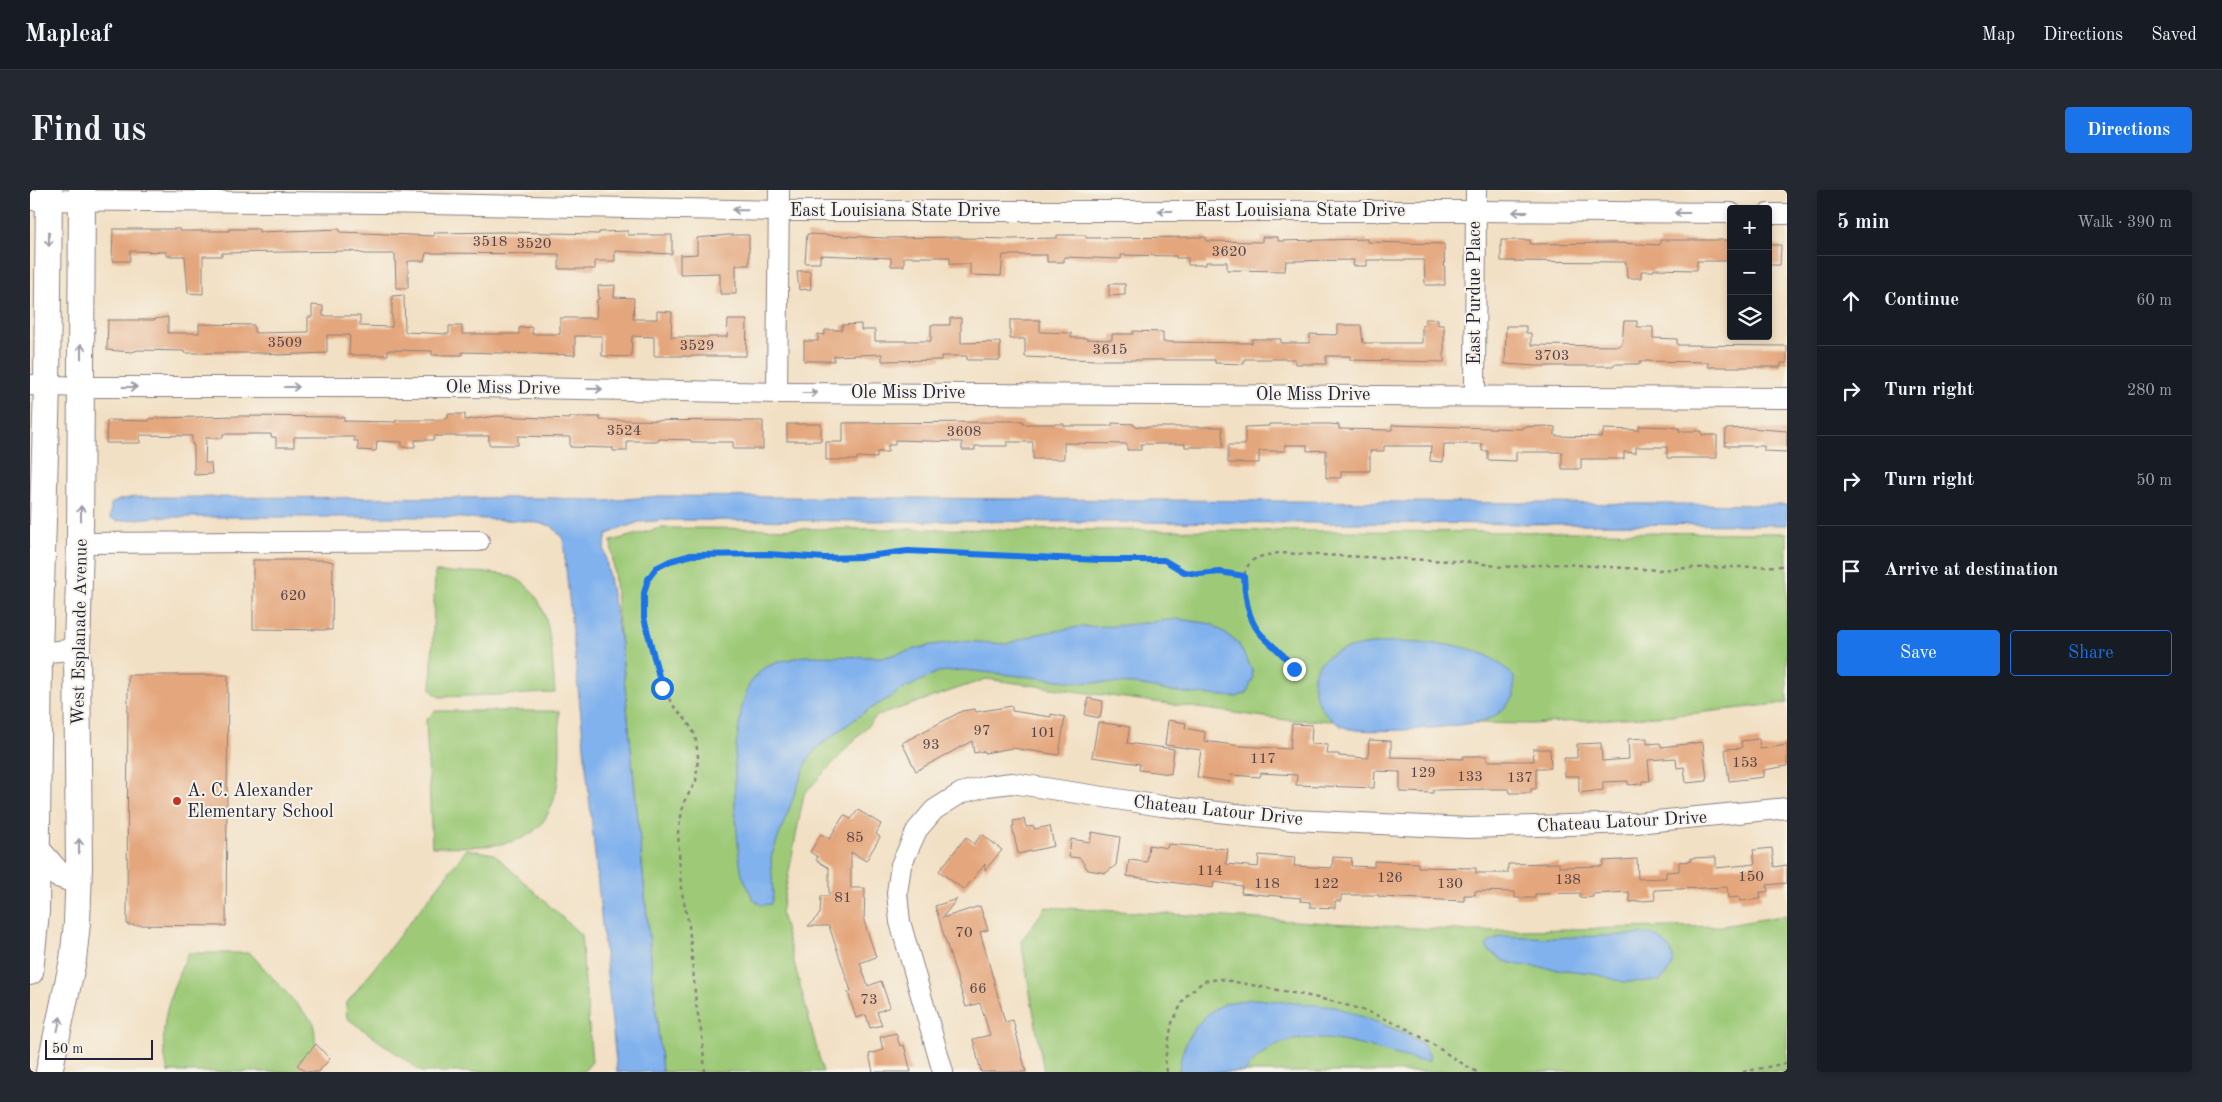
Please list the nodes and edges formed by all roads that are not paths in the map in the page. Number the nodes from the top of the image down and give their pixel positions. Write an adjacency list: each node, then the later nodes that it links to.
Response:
1 (779, 190): 5 (street)
2 (1476, 190): 6 (street, East Purdue Place)
3 (82, 196): 4 (street, East Louisiana State Drive); 5 (street, East Louisiana State Drive, one-way to 3); 11 (main road, West Esplanade Avenue, one-way to 3)
4 (43, 197): 10 (main road, one-way to 10)
5 (779, 211): 6 (street, East Louisiana State Drive, one-way to 5); 12 (street)
6 (1476, 211): 7 (street, East Louisiana State Drive, one-way to 6); 13 (street, East Purdue Place)
7 (1727, 213)
8 (1772, 214): 9 (street)
9 (1787, 214)
10 (39, 385): 11 (street, Ole Miss Drive); 15 (main road)
11 (81, 387): 12 (street, Ole Miss Drive, one-way to 12); 18 (main road, West Esplanade Avenue, one-way to 11)
12 (777, 393): 13 (street, Ole Miss Drive, one-way to 13)
13 (1475, 395): 14 (street, Ole Miss Drive)
14 (1787, 398)
15 (38, 419): 16 (main road)
16 (37, 468): 19 (main road)
17 (480, 541): 18 (street)
18 (80, 543): 20 (main road, West Esplanade Avenue)
19 (36, 581): 21 (main road)
20 (77, 650): 21 (street); 22 (main road, West Esplanade Avenue)
21 (35, 654): 23 (main road)
22 (78, 722): 23 (main road); 26 (main road, West Esplanade Avenue, one-way to 22)
23 (39, 740): 25 (main road)
24 (1787, 808): 29 (street, Chateau Latour Drive)
25 (38, 851): 26 (main road); 27 (main road)
26 (78, 881): 28 (main road, West Esplanade Avenue, one-way to 26)
27 (30, 972)
28 (49, 1072)
29 (943, 1072)

